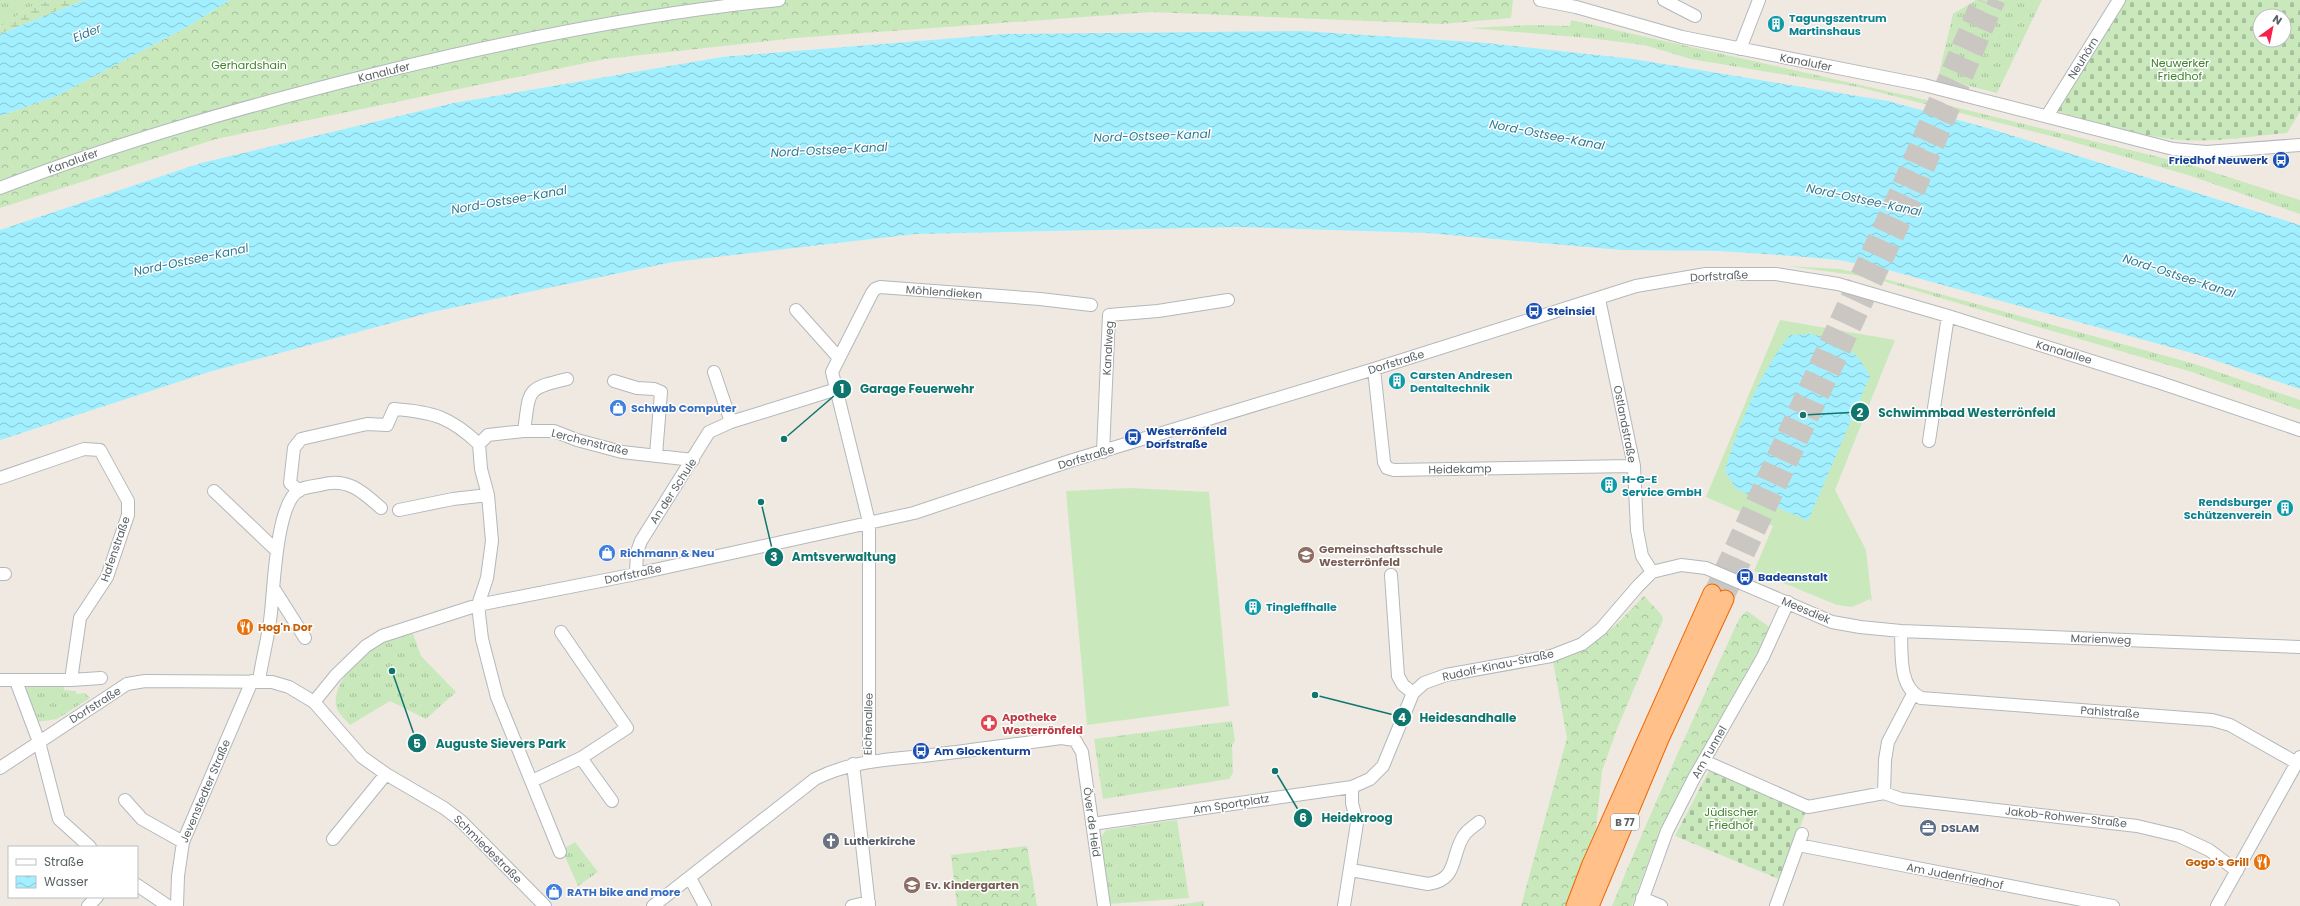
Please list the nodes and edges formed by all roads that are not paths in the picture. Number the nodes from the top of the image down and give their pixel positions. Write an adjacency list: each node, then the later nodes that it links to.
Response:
1 (779, 0): 11 (street, Kanalufer)
2 (1540, 0): 6 (street, Kanalufer)
3 (1664, 0): 7 (street)
4 (1759, 0): 8 (street)
5 (2118, 0): 9 (street, Neuhörn)
6 (1578, 3): 8 (street, Kanalufer)
7 (1695, 16)
8 (1740, 49): 9 (street, Kanalufer)
9 (2047, 116): 10 (street, Kanalufer)
10 (2300, 145)
11 (0, 188)
12 (1599, 299): 16 (street, Dorfstraße); 18 (street, Dorfstraße); 33 (street, Ostlandstraße)
13 (1228, 300): 30 (street, Kanalweg)
14 (1091, 305): 17 (street, Möhlendieken)
15 (796, 310): 17 (street)
16 (1948, 316): 26 (street, Kanalallee); 28 (street)
17 (839, 358): 22 (street, Möhlendieken)
18 (1374, 370): 30 (street, Dorfstraße); 33 (street, Heidekamp)
19 (714, 372): 25 (street)
20 (567, 379): 27 (street)
21 (614, 380): 31 (street)
22 (837, 389): 23 (street, An der Schule); 24 (street, Möhlendieken)
23 (818, 396): 24 (street); 25 (street, An der Schule)
24 (842, 410): 40 (street, Eichenallee)
25 (731, 422): 32 (street, An der Schule)
26 (2300, 430)
27 (524, 431): 29 (street, Lerchenstraße); 31 (street, Lerchenstraße)
28 (1928, 441)
29 (479, 444): 36 (street); 37 (street)
30 (1103, 452): 40 (street, Dorfstraße)
31 (656, 454): 32 (street, Lerchenstraße)
32 (693, 460): 43 (street, An der Schule)
33 (1634, 466): 42 (street, Ostlandstraße)
34 (0, 478): 54 (street, Hafenstraße)
35 (214, 491): 41 (street)
36 (299, 491): 38 (street); 41 (street)
37 (488, 495): 39 (street); 47 (street)
38 (381, 508)
39 (399, 510)
40 (869, 522): 43 (street, Dorfstraße); 63 (street, Eichenallee)
41 (277, 551): 45 (street)
42 (1652, 572): 46 (street, Meesdiek); 57 (street, Rudolf-Kinau-Straße)
43 (636, 574): 47 (street, Dorfstraße)
44 (1390, 575): 57 (street)
45 (274, 589): 50 (street); 56 (street)
46 (1788, 602): 48 (street, Meesdiek); 64 (street, Am Tunnel)
47 (478, 605): 59 (street, Dorfstraße); 68 (street)
48 (1902, 631): 51 (street, Marienweg); 58 (street)
49 (561, 632): 61 (street)
50 (305, 638)
51 (2300, 647)
52 (101, 678): 54 (street)
53 (0, 680): 55 (street)
54 (71, 680): 55 (street)
55 (16, 681): 60 (street)
56 (255, 681): 59 (street, Schmiedestraße); 60 (street, Dorfstraße); 76 (street, Jevenstedter Straße)
57 (1413, 693): 69 (street, Am Sportplatz)
58 (1913, 694): 62 (street, Pahlstraße); 70 (street)
59 (314, 702): 67 (street, Schmiedestraße)
60 (38, 742): 66 (street, Dorfstraße); 77 (street)
61 (580, 758): 68 (street); 72 (street)
62 (2299, 760): 80 (street)
63 (869, 761): 65 (street, Eichenallee); 74 (street, Över de Heid)
64 (1704, 761): 70 (street, Jakob-Rohwer-Straße); 84 (street, Am Tunnel)
65 (854, 764): 81 (street, Eichenallee); 85 (street)
66 (0, 768)
67 (386, 774): 75 (street); 89 (street, Schmiedestraße)
68 (532, 781): 78 (street)
69 (1352, 787): 74 (street, Am Sportplatz); 79 (street)
70 (1884, 793): 80 (street, Jakob-Rohwer-Straße)
71 (125, 800): 76 (street)
72 (612, 801)
73 (1479, 822): 79 (street)
74 (1092, 824): 93 (street, Över de Heid)
75 (333, 839)
76 (183, 842): 88 (street, Jevenstedter Straße)
77 (89, 846)
78 (560, 852)
79 (1351, 870): 94 (street)
80 (2237, 871): 100 (street)
81 (690, 878): 90 (street, Eichenallee); 91 (street)
82 (138, 886): 87 (street)
83 (96, 898): 86 (street)
84 (1641, 902): 97 (street)
85 (869, 904): 92 (street)
86 (88, 906)
87 (168, 906)
88 (177, 906)
89 (545, 906)
90 (653, 906)
91 (705, 906)
92 (852, 906)
93 (1104, 906)
94 (1344, 906)
95 (1575, 906): 96 (highway, B 77)
96 (1590, 906)
97 (1661, 906)
98 (1776, 906): 99 (street, Am Judenfriedhof)
99 (2113, 906)
100 (2217, 906)

